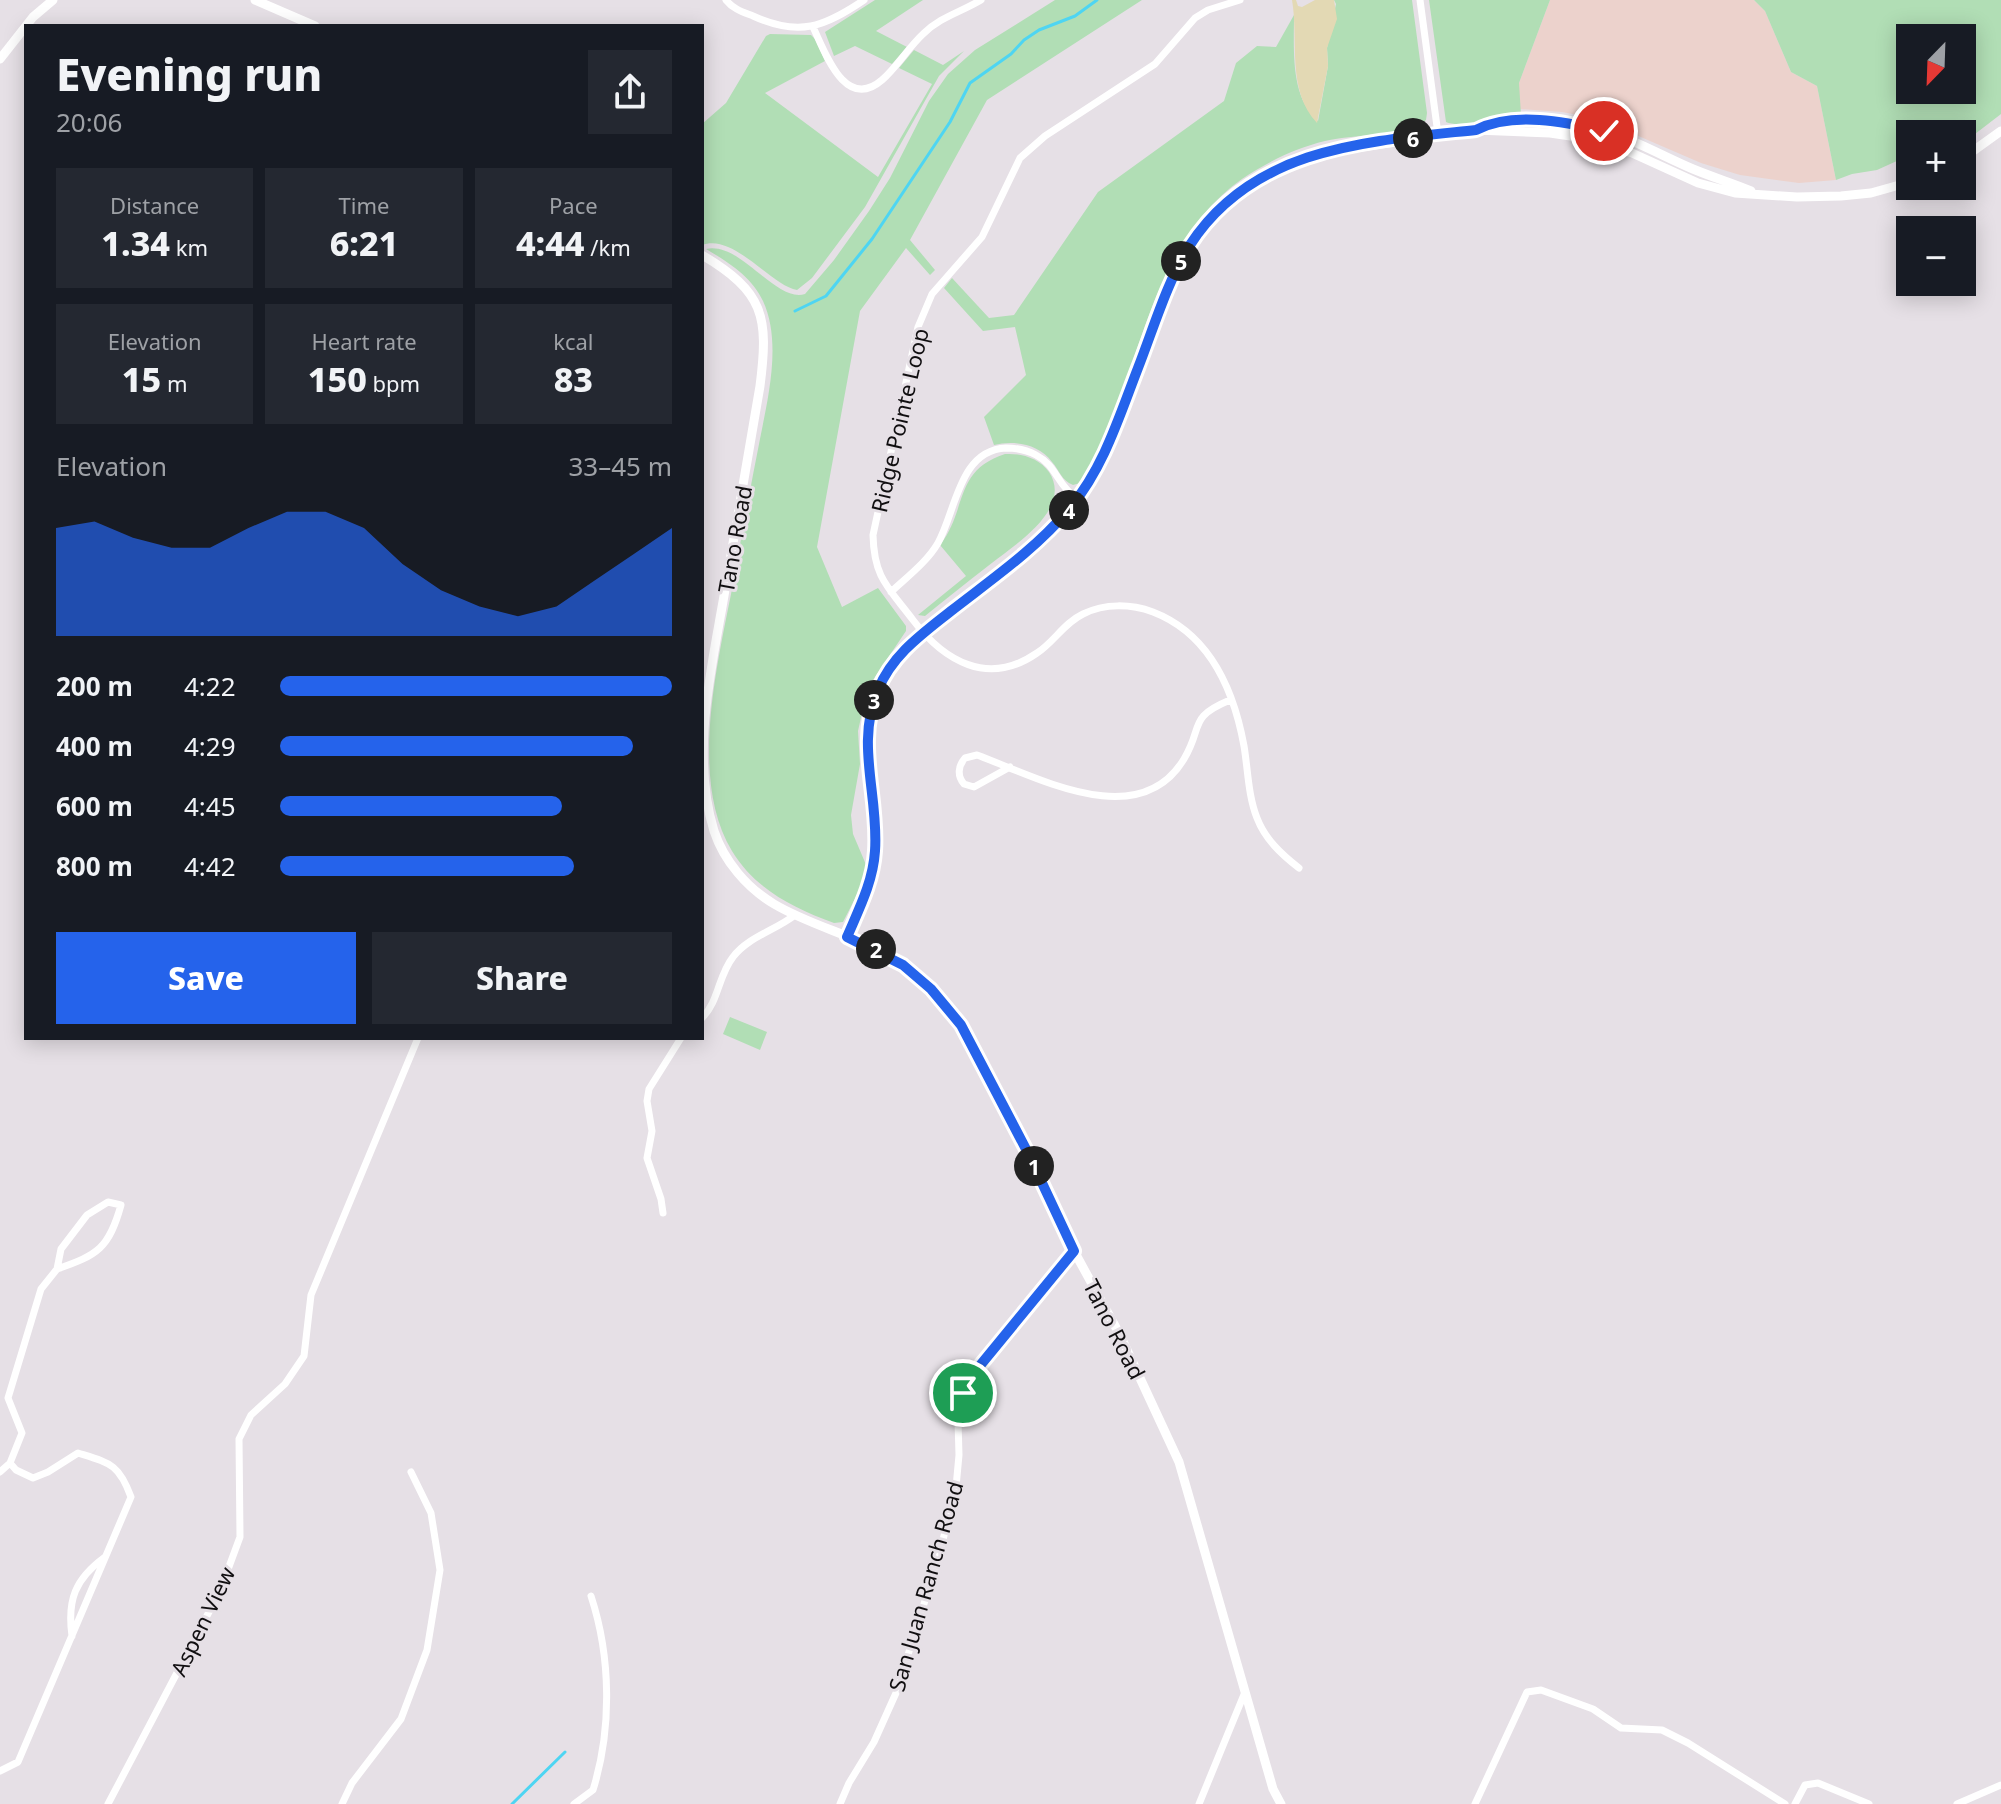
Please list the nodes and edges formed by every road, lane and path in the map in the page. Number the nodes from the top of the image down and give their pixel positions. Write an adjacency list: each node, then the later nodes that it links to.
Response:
1 (53, 0): 8 (street)
2 (255, 0): 9 (street)
3 (726, 0): 10 (street)
4 (864, 0): 10 (street)
5 (981, 0): 10 (street)
6 (1240, 0): 19 (street, Ridge Pointe Loop)
7 (1420, 0): 14 (street)
8 (28, 24)
9 (310, 24)
10 (813, 27)
11 (24, 28): 12 (street)
12 (0, 59)
13 (2001, 131): 15 (street)
14 (1438, 134): 16 (street); 18 (street)
15 (1976, 149)
16 (1896, 186)
17 (704, 256): 22 (street, Tano Road)
18 (1077, 499): 19 (street); 20 (street)
19 (891, 592): 20 (street, Ridge Pointe Loop)
20 (923, 633): 21 (street, Ridge Pointe Loop); 26 (street)
21 (1230, 700): 23 (street); 24 (street, Ridge Pointe Loop)
22 (704, 701): 25 (street, Tano Road)
23 (1010, 767): 23 (street)
24 (1299, 868)
25 (795, 915): 26 (street, Tano Road); 27 (street)
26 (847, 937): 31 (street, Tano Road)
27 (704, 1015)
28 (417, 1040): 42 (street, Aspen View)
29 (680, 1040): 30 (street)
30 (663, 1213)
31 (1074, 1251): 39 (street, Tano Road); 45 (street, San Juan Ranch Road)
32 (57, 1269): 32 (street); 33 (street)
33 (10, 1463): 34 (street); 36 (street)
34 (0, 1472)
35 (411, 1472): 43 (street)
36 (106, 1557): 38 (street); 38 (street)
37 (591, 1596): 44 (street)
38 (72, 1638): 40 (street)
39 (1245, 1692): 46 (street); 47 (street, Tano Road)
40 (0, 1771)
41 (2001, 1785): 52 (street)
42 (108, 1804)
43 (342, 1804)
44 (574, 1804)
45 (840, 1804)
46 (1199, 1804)
47 (1281, 1804)
48 (1475, 1804): 49 (street)
49 (1785, 1804)
50 (1795, 1804): 51 (street)
51 (1869, 1804)
52 (1957, 1804)

